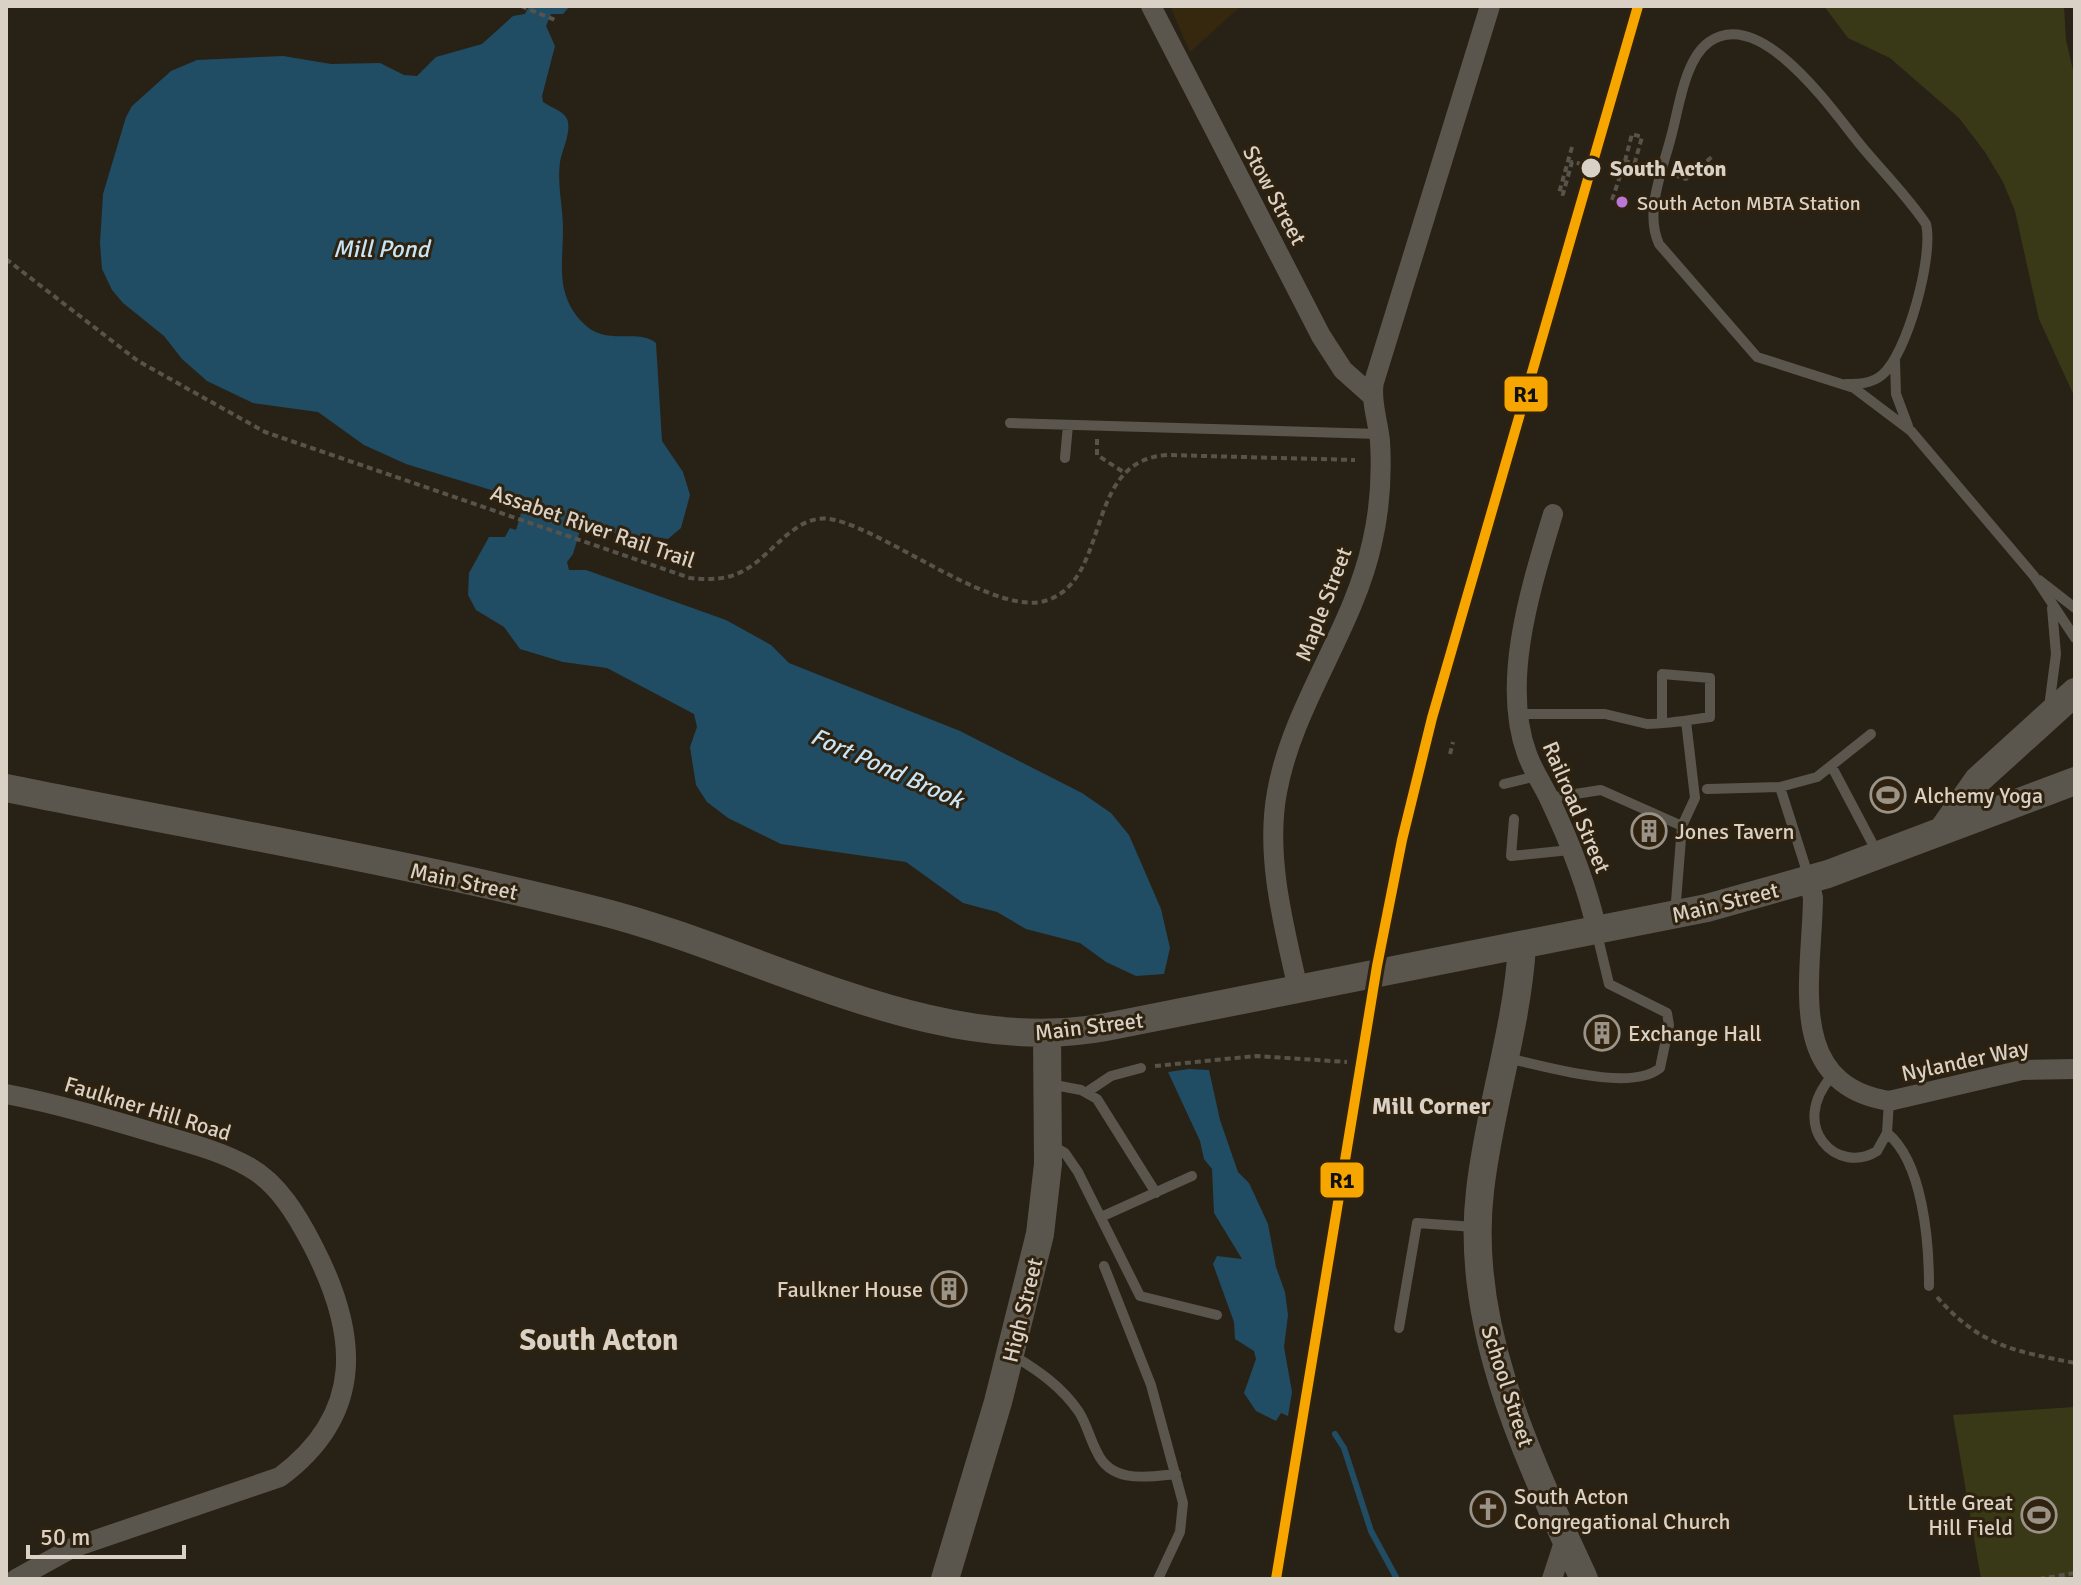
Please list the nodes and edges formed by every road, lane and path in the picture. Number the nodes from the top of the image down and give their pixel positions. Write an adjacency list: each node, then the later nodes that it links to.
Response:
1 (521, 6): 4 (path)
2 (1151, 6): 17 (street, Stow Street)
3 (1490, 6): 17 (street, Maple Street)
4 (555, 20)
5 (1572, 147): 9 (path)
6 (1714, 155): 11 (path)
7 (1625, 161): 8 (path); 8 (path); 13 (path)
8 (1634, 163): 10 (path); 12 (path)
9 (1582, 164)
10 (1647, 167)
11 (1672, 175)
12 (1631, 176)
13 (1612, 200)
14 (6, 259): 25 (path, Assabet River Rail Trail)
15 (1896, 356): 16 (lane); 16 (lane); 21 (lane)
16 (1846, 384): 21 (lane)
17 (1371, 395): 22 (street, Maple Street)
18 (1010, 423): 19 (lane)
19 (1068, 425): 20 (lane); 23 (lane)
20 (1096, 426): 22 (lane); 25 (path)
21 (1911, 431): 27 (lane)
22 (1379, 434): 56 (street, Maple Street)
23 (1065, 458)
24 (1355, 460): 25 (path)
25 (1125, 473)
26 (1553, 514): 32 (street, Railroad Street)
27 (2034, 576): 28 (lane); 29 (lane)
28 (2051, 606): 30 (lane); 33 (lane)
29 (2075, 608)
30 (2075, 638)
31 (2075, 692): 33 (main road)
32 (1520, 714): 35 (lane); 40 (street, Railroad Street)
33 (2046, 716): 49 (main road)
34 (1686, 721): 35 (lane); 35 (lane); 48 (lane)
35 (1662, 723)
36 (1871, 734): 39 (lane)
37 (1453, 742): 38 (path)
38 (1450, 754)
39 (1832, 767): 43 (lane); 51 (lane)
40 (1537, 776): 42 (lane); 46 (street, Railroad Street)
41 (2075, 781): 49 (main road, Main Street)
42 (1504, 784)
43 (1780, 787): 45 (lane); 52 (lane)
44 (6, 788): 57 (main road, Main Street)
45 (1707, 789)
46 (1549, 798): 48 (lane); 50 (street, Railroad Street)
47 (1514, 819): 50 (lane)
48 (1682, 826): 53 (lane)
49 (1942, 831): 51 (main road, Main Street)
50 (1570, 850): 54 (street, Railroad Street)
51 (1879, 856): 52 (main road, Main Street)
52 (1809, 880): 53 (main road, Main Street); 62 (street)
53 (1675, 916): 54 (main road, Main Street)
54 (1597, 931): 55 (main road, Main Street); 58 (lane)
55 (1522, 946): 56 (main road, Main Street); 58 (main road, School Street)
56 (1298, 989): 57 (main road, Main Street)
57 (1047, 1034): 63 (main road, High Street)
58 (1504, 1057): 72 (main road, School Street)
59 (1347, 1062): 60 (path)
60 (1141, 1068): 64 (lane)
61 (2075, 1069): 66 (street, Nylander Way)
62 (1832, 1076): 66 (street, Nylander Way); 67 (lane)
63 (1047, 1083): 64 (lane); 68 (main road, High Street)
64 (1087, 1092): 70 (lane)
65 (6, 1094): 82 (street, Faulkner Hill Road)
66 (1889, 1101): 67 (lane)
67 (1887, 1133): 74 (lane)
68 (1048, 1143): 71 (lane); 77 (main road, High Street)
69 (1192, 1176): 70 (lane)
70 (1156, 1193): 71 (lane)
71 (1101, 1217): 75 (lane)
72 (1477, 1227): 76 (lane); 80 (main road, School Street)
73 (1104, 1266): 79 (lane)
74 (1929, 1286): 78 (path)
75 (1217, 1315)
76 (1399, 1328)
77 (1010, 1354): 79 (lane); 83 (main road, High Street)
78 (2075, 1363)
79 (1176, 1474): 84 (lane)
80 (1565, 1539): 85 (street); 86 (main road, School Street)
81 (2075, 1573): 87 (path)
82 (16, 1579)
83 (945, 1579)
84 (1158, 1579)
85 (1552, 1579)
86 (1584, 1579)
87 (2039, 1579)

